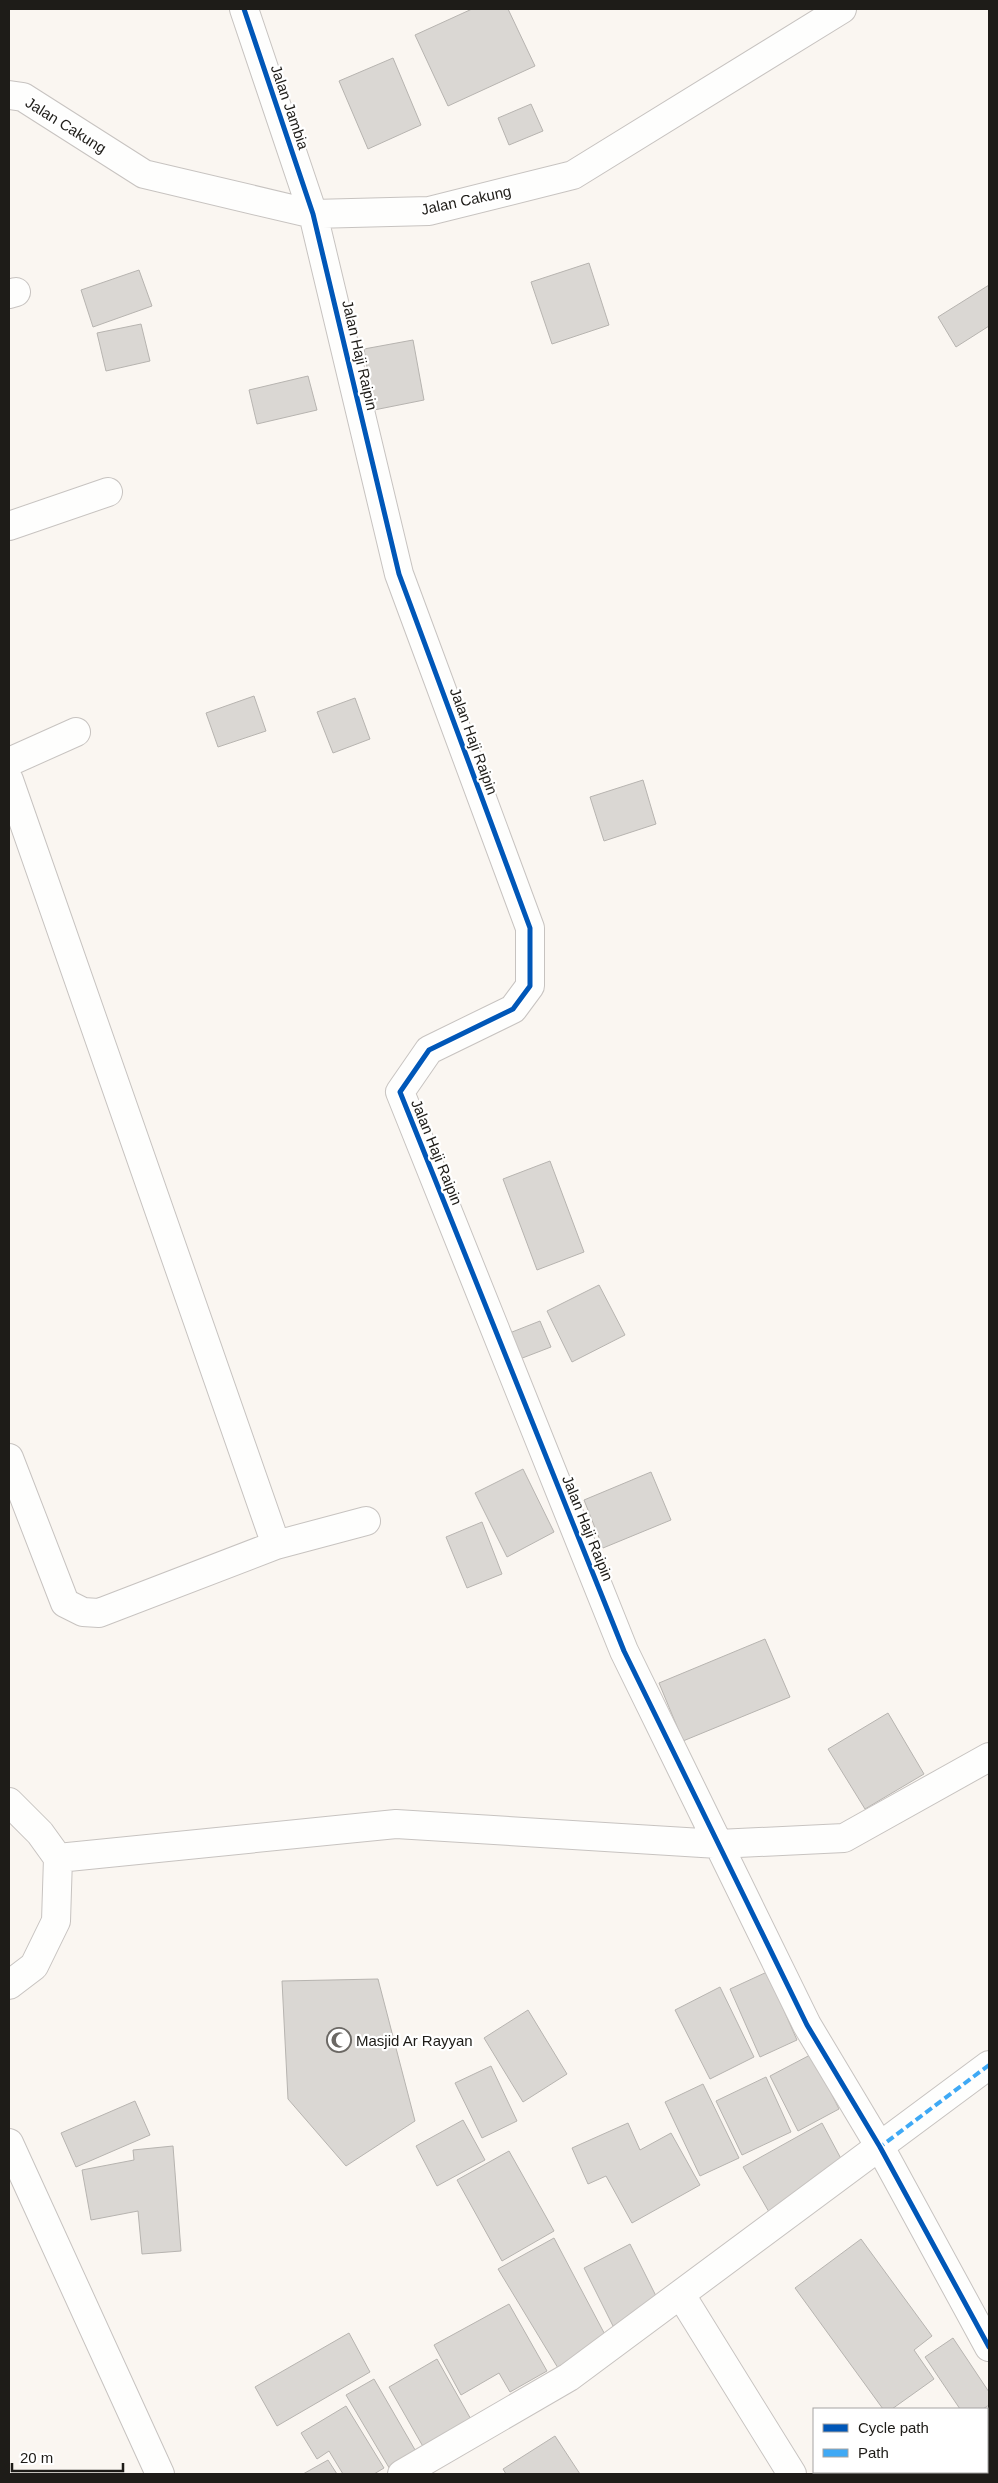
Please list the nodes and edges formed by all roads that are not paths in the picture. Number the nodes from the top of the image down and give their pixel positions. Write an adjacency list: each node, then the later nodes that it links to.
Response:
1 (244, 9): 4 (street, Jalan Jambia)
2 (842, 9): 4 (street, Jalan Cakung)
3 (9, 95): 4 (street, Jalan Cakung)
4 (313, 214): 15 (street, Jalan Haji Raipin)
5 (108, 492): 6 (street)
6 (9, 526)
7 (76, 732): 8 (street)
8 (9, 762)
9 (9, 780): 12 (street)
10 (9, 1458): 12 (street)
11 (366, 1521): 12 (street)
12 (276, 1546)
13 (989, 1757): 15 (street)
14 (9, 1802): 16 (street)
15 (718, 1844): 16 (street); 20 (street)
16 (58, 1858): 17 (street)
17 (9, 1985)
18 (989, 2065): 20 (street)
19 (9, 2143): 23 (street)
20 (880, 2147): 21 (street); 22 (street)
21 (681, 2295): 24 (street); 25 (street)
22 (989, 2347)
23 (160, 2474)
24 (402, 2474)
25 (792, 2474)

